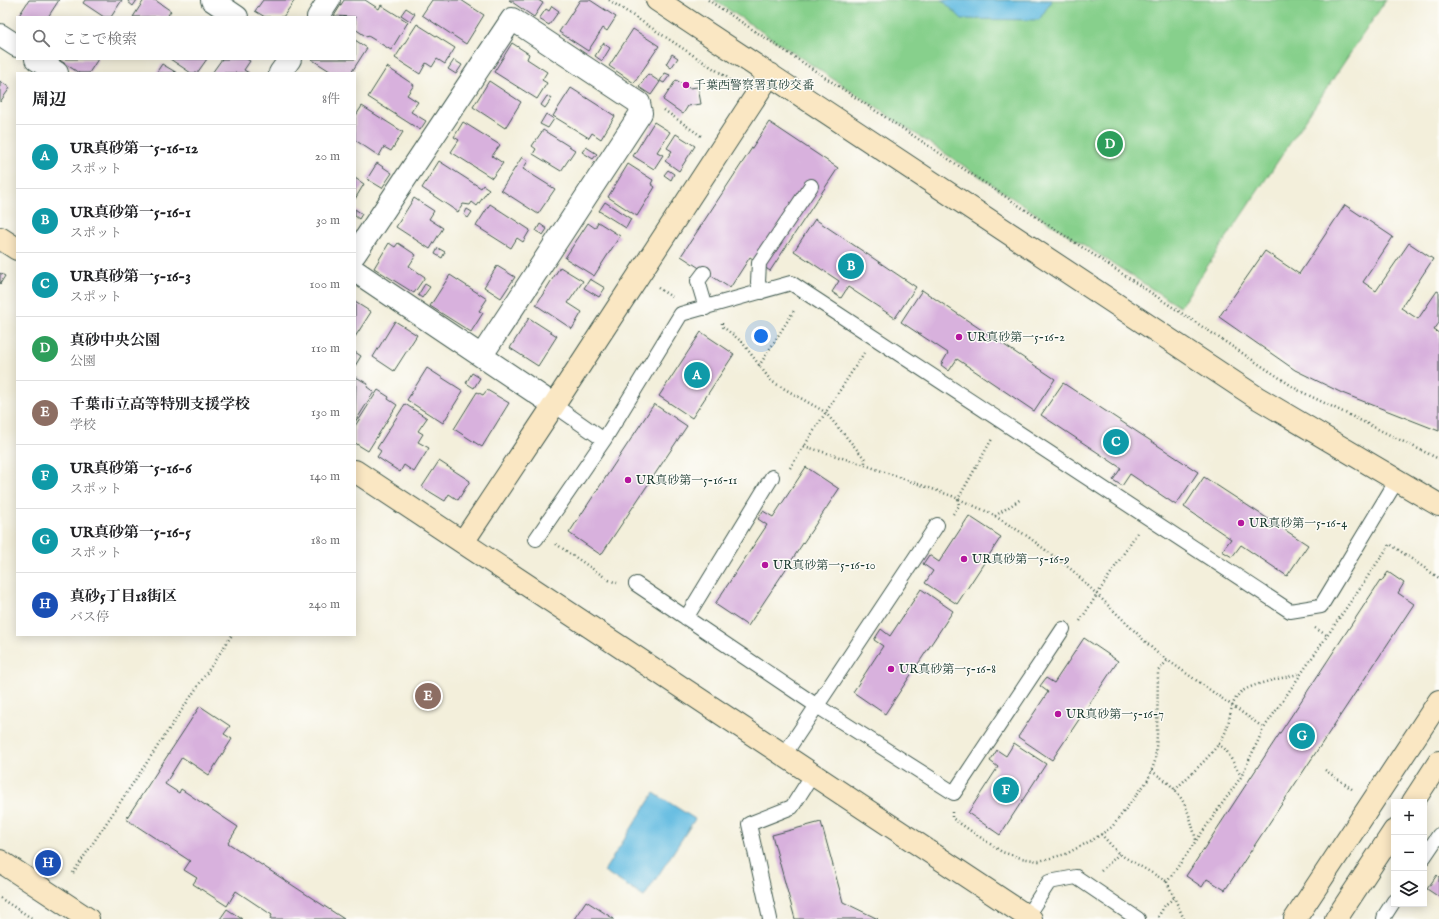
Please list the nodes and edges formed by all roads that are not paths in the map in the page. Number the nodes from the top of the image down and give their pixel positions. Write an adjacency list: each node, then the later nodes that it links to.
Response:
1 (212, 0): 4 (street)
2 (329, 0): 5 (street)
3 (657, 0): 12 (street)
4 (236, 16)
5 (319, 16)
6 (0, 35): 7 (street)
7 (16, 45)
8 (38, 60): 10 (street)
9 (289, 60): 11 (street)
10 (56, 72)
11 (281, 72)
12 (770, 74): 22 (street); 26 (street)
13 (811, 186): 19 (lane)
14 (0, 238): 15 (street)
15 (16, 248)
16 (356, 253): 21 (street)
17 (356, 272): 21 (street)
18 (704, 273): 20 (lane)
19 (762, 292): 20 (lane); 26 (lane)
20 (712, 306): 23 (lane)
21 (482, 355): 22 (street)
22 (554, 405): 23 (lane); 30 (street)
23 (604, 440): 29 (lane)
24 (356, 472): 30 (street)
25 (772, 477): 32 (lane)
26 (1397, 480): 27 (street)
27 (1439, 504)
28 (938, 525): 35 (lane)
29 (536, 539)
30 (463, 542): 36 (street)
31 (636, 584): 32 (lane)
32 (686, 618): 35 (lane)
33 (1063, 630): 35 (lane)
34 (1439, 701): 49 (street)
35 (817, 706): 36 (lane)
36 (784, 755): 38 (street)
37 (1439, 762): 39 (street)
38 (813, 774): 45 (street); 47 (lane)
39 (1415, 799)
40 (1391, 835): 50 (street)
41 (1439, 835): 42 (lane)
42 (1427, 853)
43 (0, 861): 46 (street)
44 (1391, 905): 51 (lane)
45 (1029, 918): 48 (lane)
46 (88, 919)
47 (770, 919)
48 (1138, 919)
49 (1295, 919)
50 (1336, 919)
51 (1384, 919)

